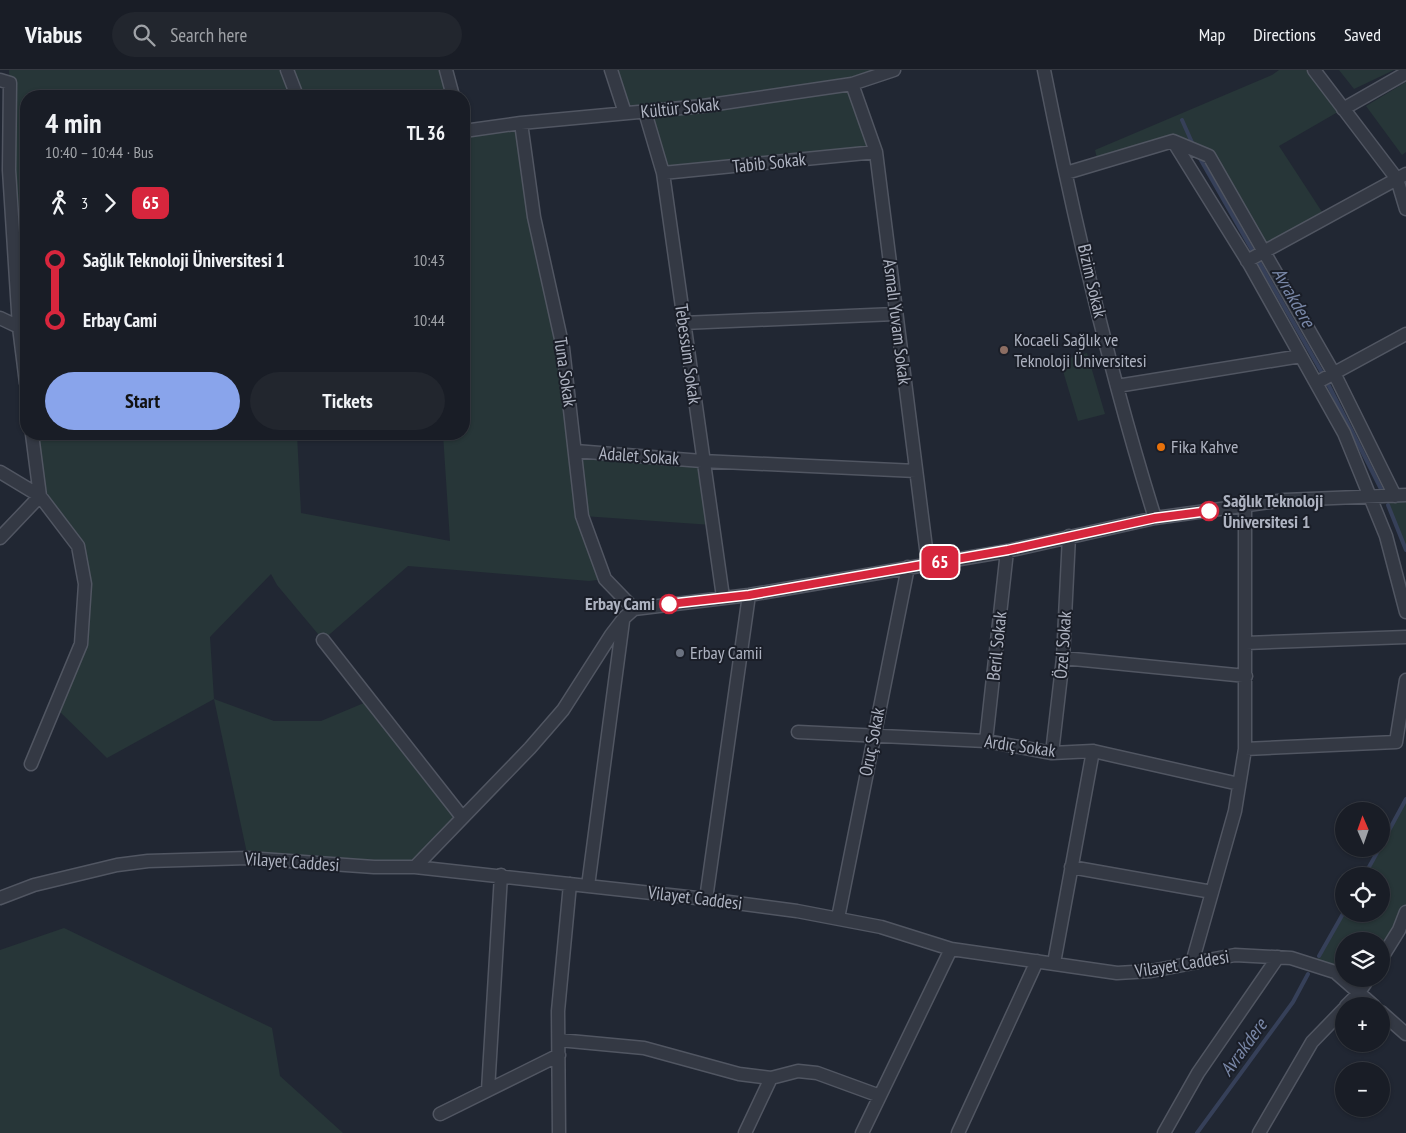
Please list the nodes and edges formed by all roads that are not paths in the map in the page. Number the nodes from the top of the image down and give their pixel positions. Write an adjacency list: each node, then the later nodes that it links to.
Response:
1 (287, 70): 10 (street)
2 (446, 70): 11 (street)
3 (610, 70): 14 (street)
4 (894, 70): 9 (street, Kültür Sokak)
5 (1044, 70): 21 (street, Bizim Sokak)
6 (1314, 70): 12 (street)
7 (1406, 73): 12 (street)
8 (6, 78): 19 (street)
9 (852, 84): 13 (street, Kültür Sokak); 18 (street, Asmalı Yuvam Sokak)
10 (294, 90)
11 (451, 90)
12 (1343, 109): 22 (street)
13 (645, 112): 14 (street, Kültür Sokak); 20 (street, Tebessüm Sokak)
14 (625, 113): 15 (street, Kültür Sokak)
15 (521, 123): 16 (street, Kültür Sokak); 37 (street, Tuna Sokak)
16 (470, 130)
17 (1173, 141): 21 (street); 24 (street); 25 (street)
18 (876, 152): 20 (street, Tabib Sokak); 26 (street, Asmalı Yuvam Sokak)
19 (4, 169): 29 (street)
20 (663, 173): 28 (street, Tebessüm Sokak)
21 (1066, 173): 35 (street, Bizim Sokak)
22 (1401, 176): 23 (street); 24 (street)
23 (1406, 209)
24 (1265, 252): 25 (street); 33 (street)
25 (1247, 261): 32 (street)
26 (895, 314): 28 (street); 39 (street, Asmalı Yuvam Sokak)
27 (0, 318): 29 (street)
28 (684, 323): 38 (street, Tebessüm Sokak)
29 (19, 327): 31 (street)
30 (1406, 334): 33 (street)
31 (20, 335)
32 (1301, 356): 34 (street); 35 (street)
33 (1334, 373): 34 (street); 41 (street)
34 (1316, 383): 43 (street)
35 (1117, 386): 45 (street, Bizim Sokak)
36 (33, 440): 42 (street)
37 (575, 451): 38 (street, Adalet Sokak); 53 (street, Tuna Sokak)
38 (702, 461): 39 (street, Adalet Sokak); 52 (street, Tebessüm Sokak)
39 (916, 471): 49 (street, Asmalı Yuvam Sokak)
40 (0, 472): 42 (street)
41 (1400, 495): 43 (street)
42 (40, 496): 47 (street); 68 (street)
43 (1371, 497): 44 (street); 54 (street)
44 (1245, 506): 45 (street); 58 (street)
45 (1155, 518): 46 (street)
46 (1069, 536): 48 (street); 59 (street, Özel Sokak)
47 (0, 538)
48 (1008, 550): 49 (street); 64 (street, Beril Sokak)
49 (928, 564): 50 (street)
50 (908, 568): 51 (street); 63 (street, Oruç Sokak)
51 (749, 595): 52 (street); 78 (street)
52 (723, 597): 53 (street)
53 (634, 609): 55 (street)
54 (1406, 612)
55 (624, 618): 70 (street); 75 (street)
56 (1406, 637): 58 (street)
57 (324, 640): 70 (street)
58 (1246, 643): 60 (street)
59 (1063, 658): 60 (street); 67 (street, Özel Sokak)
60 (1246, 676): 65 (street)
61 (1406, 680): 65 (street)
62 (798, 732): 63 (street, Ardıç Sokak)
63 (873, 736): 64 (street, Ardıç Sokak); 80 (street, Oruç Sokak)
64 (986, 740): 67 (street, Ardıç Sokak)
65 (1245, 749): 69 (street)
66 (1093, 751): 67 (street, Ardıç Sokak); 69 (street, Ardıç Sokak); 71 (street)
67 (1052, 753)
68 (31, 764)
69 (1239, 784): 76 (street)
70 (462, 817): 72 (street)
71 (1072, 866): 76 (street); 86 (street)
72 (416, 867): 73 (street, Vilayet Caddesi); 77 (street, Vilayet Caddesi)
73 (501, 876): 74 (street, Vilayet Caddesi); 97 (street)
74 (570, 884): 75 (street, Vilayet Caddesi); 94 (street)
75 (588, 886): 78 (street, Vilayet Caddesi)
76 (1212, 892): 85 (street)
77 (0, 898)
78 (706, 899): 80 (street, Vilayet Caddesi)
79 (1406, 912): 81 (street)
80 (838, 918): 82 (street, Vilayet Caddesi)
81 (1390, 945)
82 (951, 948): 84 (street, Vilayet Caddesi); 98 (street)
83 (1278, 957): 85 (street, Vilayet Caddesi); 88 (street, Vilayet Caddesi); 104 (street)
84 (1037, 961): 86 (street, Vilayet Caddesi); 103 (street)
85 (1192, 963): 86 (street, Vilayet Caddesi)
86 (1054, 964)
87 (1363, 987): 88 (street)
88 (1358, 994): 89 (street); 90 (street, Vilayet Caddesi)
89 (1355, 997)
90 (1362, 997)
91 (1335, 1018): 105 (street)
92 (1390, 1020): 93 (street)
93 (1406, 1034)
94 (559, 1040): 95 (street); 96 (street)
95 (559, 1055): 97 (street); 100 (street)
96 (771, 1078): 98 (street); 101 (street)
97 (488, 1090): 99 (street)
98 (880, 1096): 102 (street)
99 (440, 1114)
100 (559, 1133)
101 (745, 1133)
102 (862, 1133)
103 (958, 1133)
104 (1164, 1133)
105 (1260, 1133)

